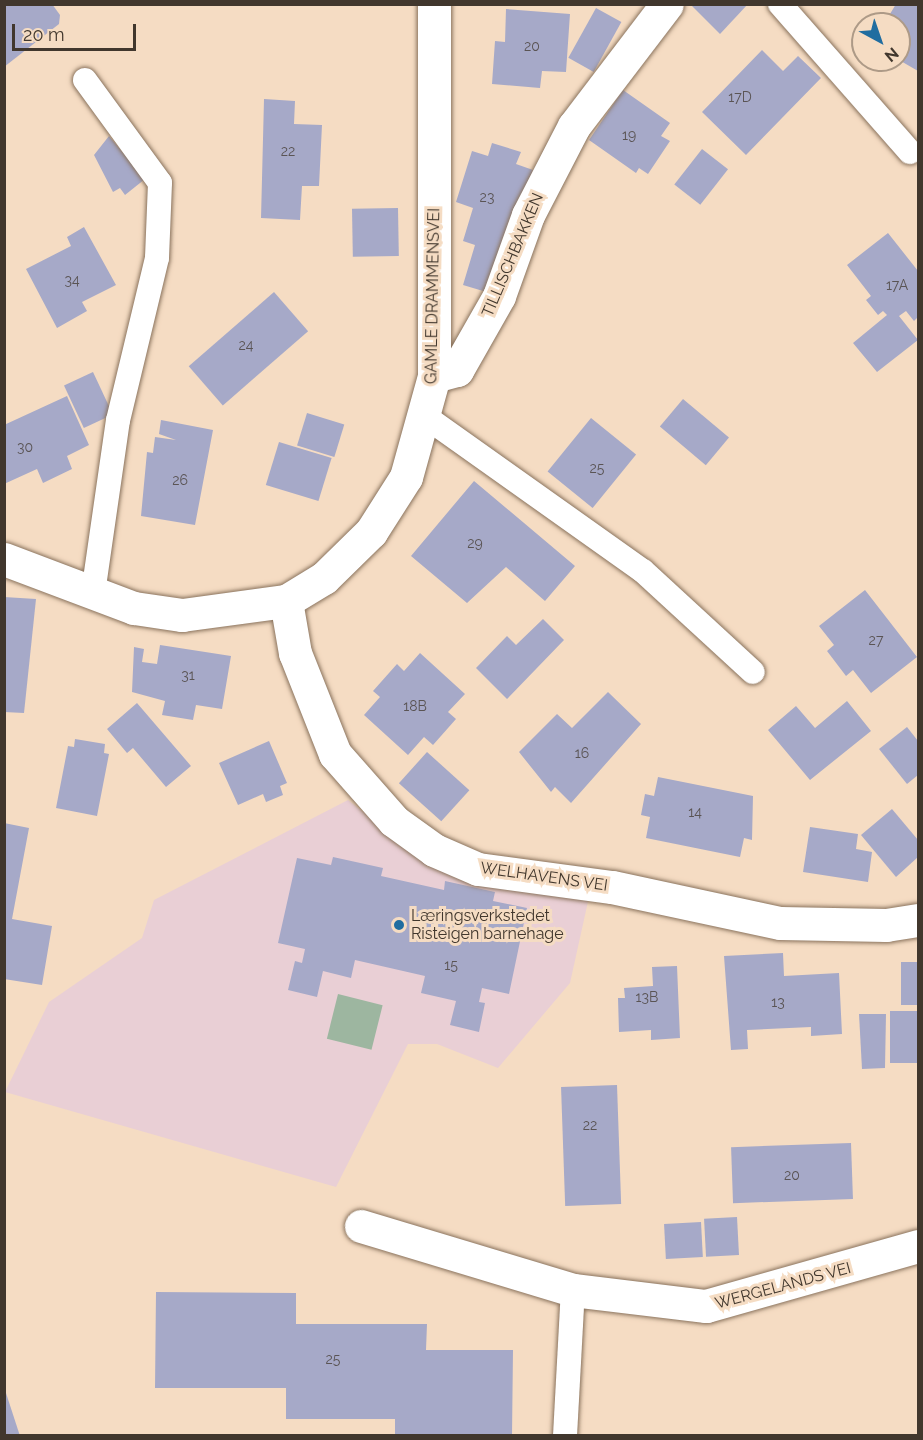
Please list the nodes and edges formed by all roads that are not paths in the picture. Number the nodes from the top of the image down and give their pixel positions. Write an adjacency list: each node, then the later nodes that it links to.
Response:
1 (434, 4): 6 (street, GAMLE DRAMMENSVEI)
2 (667, 4): 6 (street, TILLISCHBAKKEN)
3 (780, 4): 5 (lane)
4 (85, 80): 9 (lane)
5 (910, 152)
6 (434, 376): 7 (street, GAMLE DRAMMENSVEI)
7 (426, 417): 10 (street, GAMLE DRAMMENSVEI); 11 (lane)
8 (4, 559): 9 (street, GAMLE DRAMMENSVEI)
9 (93, 594): 10 (street, GAMLE DRAMMENSVEI)
10 (286, 601): 12 (street, WELHAVENS VEI)
11 (753, 672)
12 (918, 920)
13 (361, 1226): 15 (street, WERGELANDS VEI)
14 (918, 1246): 15 (street, WERGELANDS VEI)
15 (573, 1290): 16 (lane)
16 (565, 1436)

